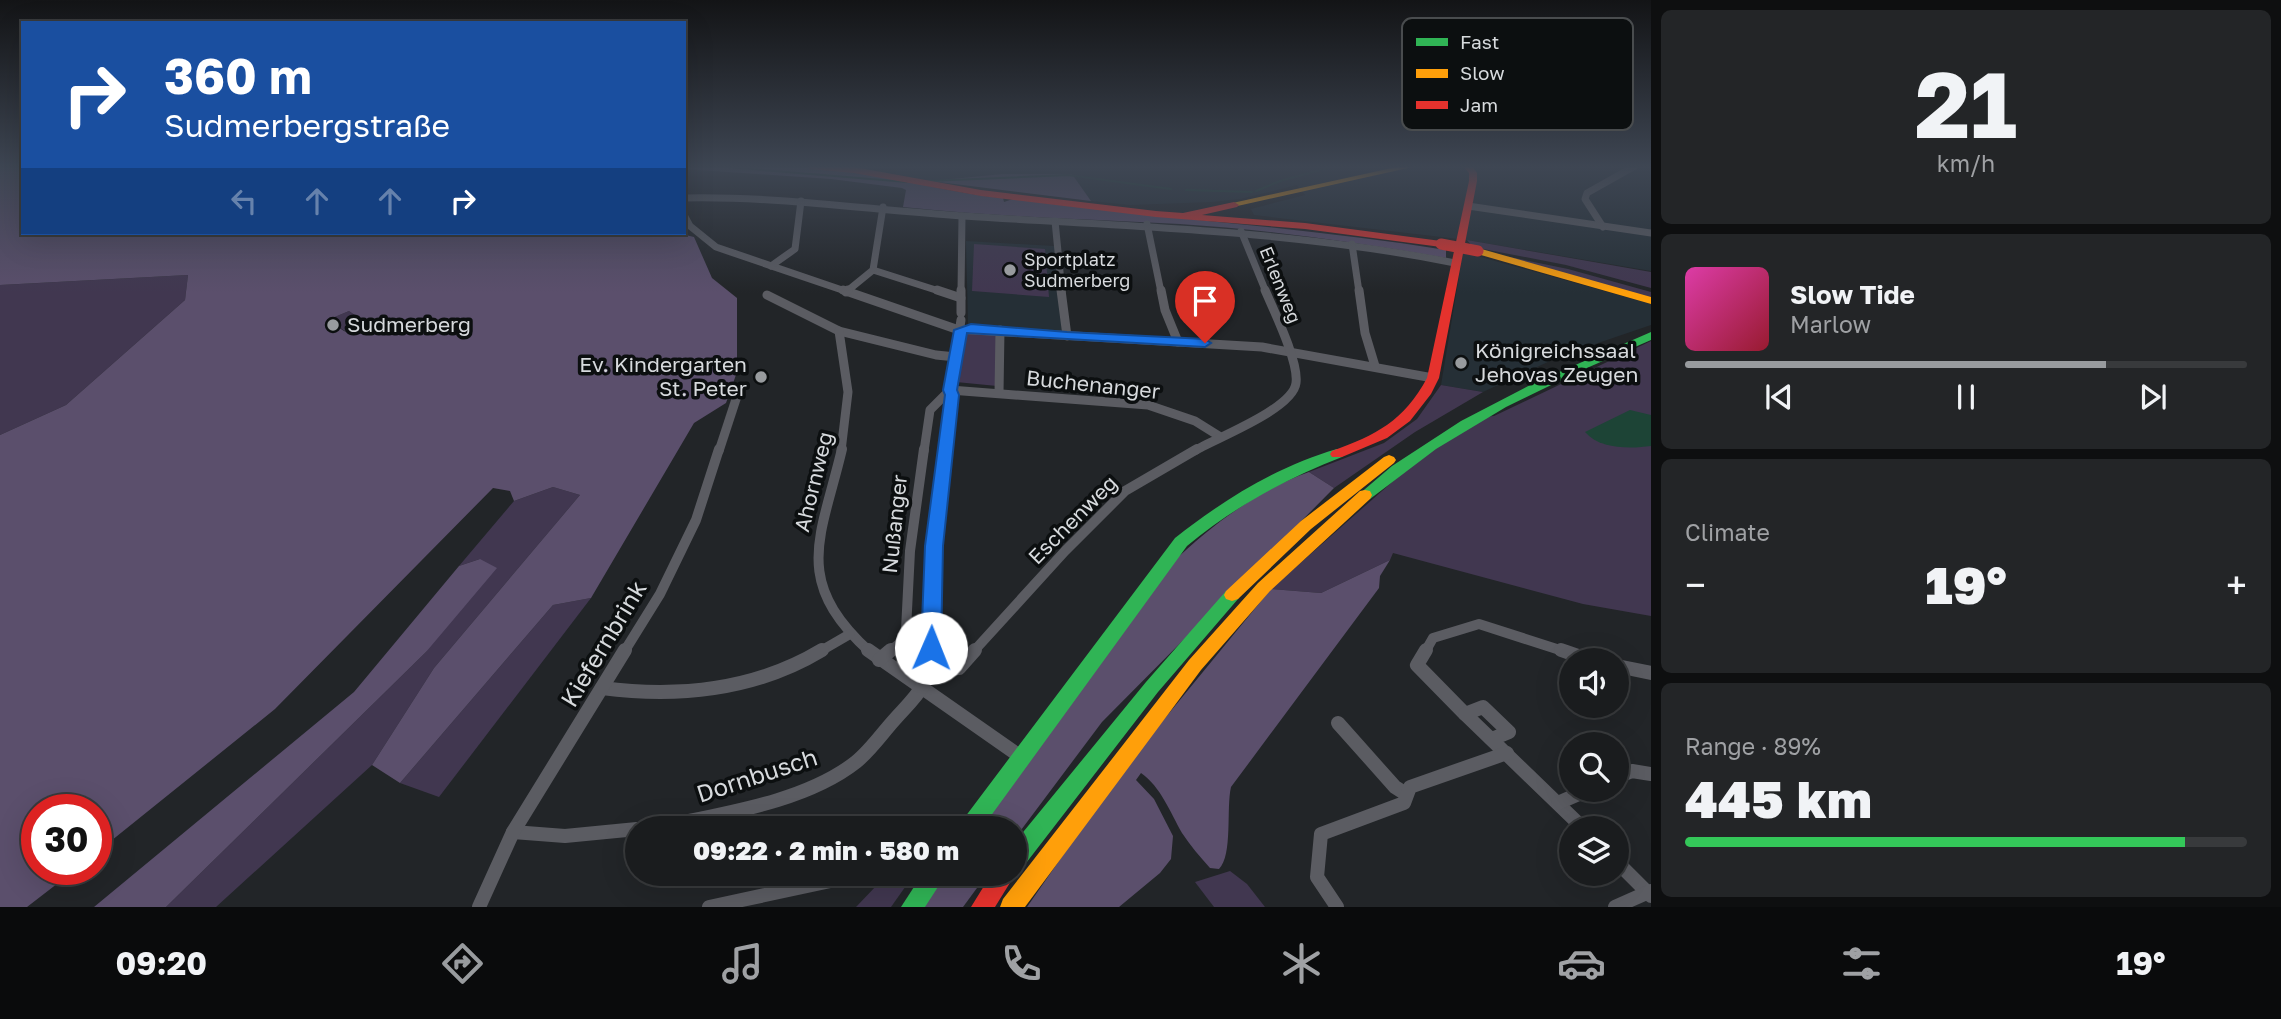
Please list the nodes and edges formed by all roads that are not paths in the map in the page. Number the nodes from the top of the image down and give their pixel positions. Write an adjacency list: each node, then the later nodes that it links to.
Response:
1 (800, 208): 20 (street)
2 (883, 208): 21 (street)
3 (895, 208): 10 (street)
4 (1104, 208): 9 (main road)
5 (1262, 208): 11 (main road)
6 (1468, 208): 19 (main road)
7 (1476, 208): 15 (street)
8 (1591, 208): 15 (street)
9 (1116, 210): 11 (main road); 11 (main road)
10 (962, 216): 13 (street); 26 (street, Nußanger)
11 (1235, 216): 14 (street); 17 (street); 18 (main road, bridge); 33 (street, Erlenweg)
12 (686, 219): 20 (street)
13 (1055, 221): 14 (street); 30 (street)
14 (1147, 224): 32 (street)
15 (1603, 227): 16 (street)
16 (1651, 233)
17 (1352, 244): 19 (street); 35 (street)
18 (1478, 251): 22 (main road); 25 (main road)
19 (1455, 262): 36 (main road)
20 (771, 265): 23 (street)
21 (873, 270): 23 (street); 26 (street)
22 (1651, 290)
23 (846, 292): 26 (street)
24 (767, 295): 29 (street)
25 (1651, 301)
26 (961, 313): 27 (street); 34 (street, Nußanger)
27 (1000, 330): 30 (street); 39 (street)
28 (1651, 330): 61 (main road)
29 (839, 331): 34 (street); 41 (street, Ahornweg)
30 (1067, 336): 32 (street)
31 (1651, 336): 71 (main road)
32 (1178, 342): 33 (street)
33 (1289, 350): 35 (street); 40 (street, Eschenweg)
34 (956, 357): 38 (street, Nußanger)
35 (1375, 366): 36 (street)
36 (1433, 378): 51 (main road)
37 (738, 390): 47 (street, Kiefernbrink)
38 (950, 390): 39 (street); 43 (street, Nußanger); 45 (street, Nußanger)
39 (999, 393): 40 (street, Buchenanger)
40 (1219, 436): 45 (street, Eschenweg)
41 (850, 634): 43 (street, Ahornweg); 47 (street)
42 (1559, 650): 50 (street)
43 (879, 660): 48 (street, Ahornweg)
44 (1629, 668): 46 (street)
45 (931, 670): 48 (street, Nußanger)
46 (1651, 673)
47 (602, 688): 60 (street, Kiefernbrink)
48 (922, 690): 51 (street, Ahornweg); 56 (street, Dornbusch)
49 (1338, 723): 54 (street)
50 (1507, 753): 54 (street); 55 (street)
51 (1021, 757): 57 (main road)
52 (1629, 772): 53 (street)
53 (1651, 774)
54 (1406, 794): 72 (street)
55 (1558, 803): 58 (street)
56 (710, 816)
57 (978, 816)
58 (1571, 816)
59 (625, 830): 60 (street)
60 (513, 832): 67 (street, Kiefernbrink)
61 (1027, 844)
62 (1629, 873): 66 (street)
63 (807, 886): 68 (street)
64 (927, 886): 69 (main road)
65 (996, 886): 70 (main road)
66 (1650, 893): 73 (street)
67 (479, 907)
68 (709, 907)
69 (912, 907)
70 (982, 907)
71 (1011, 907)
72 (1337, 907)
73 (1615, 907)

